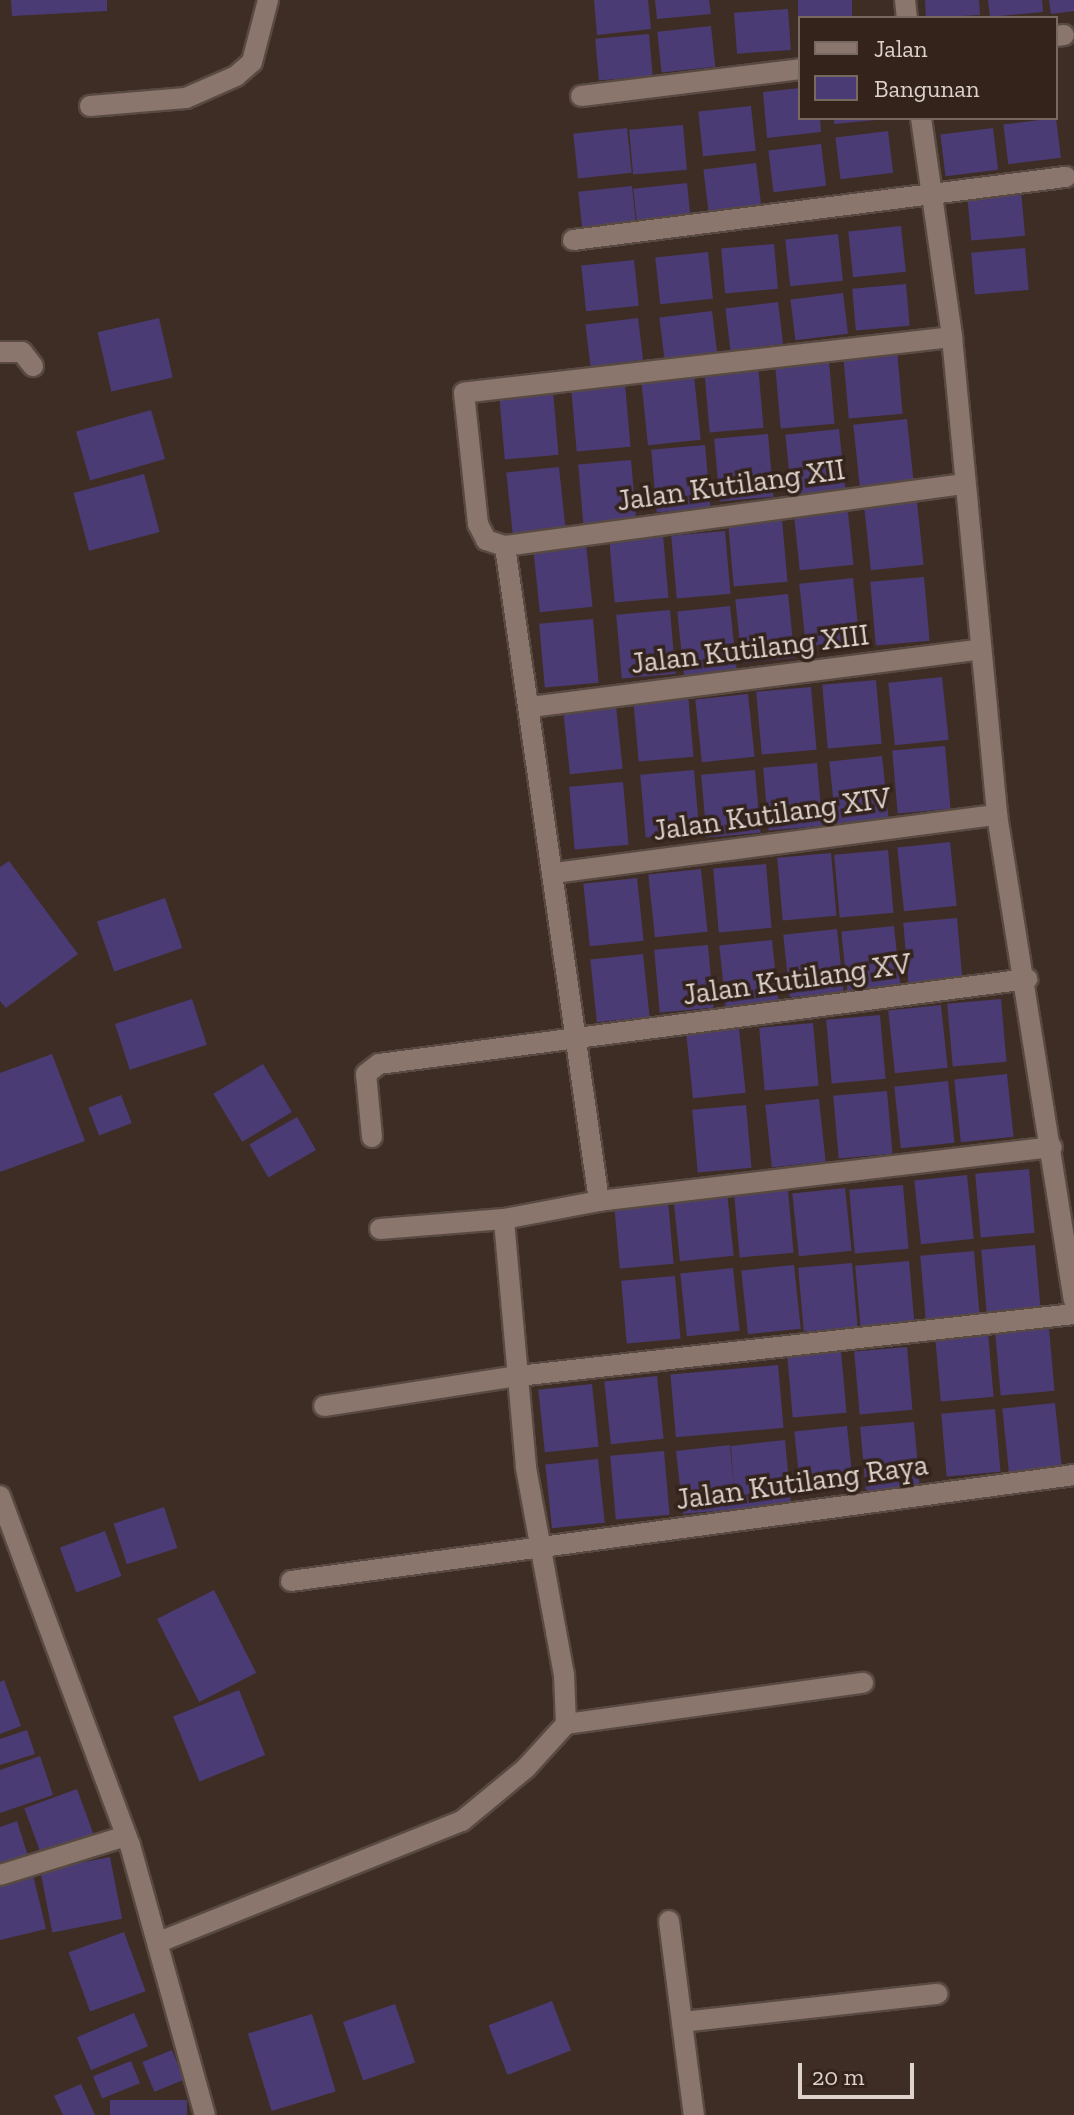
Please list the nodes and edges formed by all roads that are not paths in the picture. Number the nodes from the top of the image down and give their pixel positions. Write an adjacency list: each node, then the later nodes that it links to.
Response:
1 (268, 0): 4 (street)
2 (798, 69): 3 (street)
3 (581, 96)
4 (90, 106)
5 (921, 120): 7 (street)
6 (1066, 177): 7 (street)
7 (935, 197): 8 (street); 9 (street)
8 (573, 240)
9 (952, 337): 12 (street); 13 (street)
10 (0, 352): 11 (street)
11 (33, 366)
12 (964, 484): 13 (street, Jalan Kutilang XII); 14 (street)
13 (505, 546): 15 (street)
14 (978, 650): 15 (street, Jalan Kutilang XIII); 16 (street)
15 (531, 707): 17 (street)
16 (997, 815): 17 (street, Jalan Kutilang XIV); 18 (street)
17 (554, 873): 19 (street)
18 (1027, 979): 19 (street, Jalan Kutilang XV); 21 (street)
19 (575, 1038): 20 (street, Jalan Kutilang XV); 22 (street)
20 (372, 1137)
21 (1052, 1147): 22 (street); 25 (street)
22 (599, 1201): 23 (street)
23 (504, 1219): 24 (street); 27 (street)
24 (380, 1229)
25 (1074, 1300)
26 (1074, 1314): 27 (street)
27 (518, 1376): 28 (street); 31 (street)
28 (324, 1406)
29 (1074, 1475): 31 (street, Jalan Kutilang Raya)
30 (1, 1500): 38 (street)
31 (539, 1548): 32 (street, Jalan Kutilang Raya); 34 (street)
32 (291, 1581)
33 (863, 1683): 34 (street)
34 (566, 1724): 38 (street)
35 (126, 1836): 36 (street)
36 (0, 1875)
37 (669, 1921): 40 (street)
38 (159, 1942): 41 (street)
39 (937, 1994): 40 (street)
40 (682, 2022): 42 (street)
41 (205, 2115)
42 (694, 2115)

